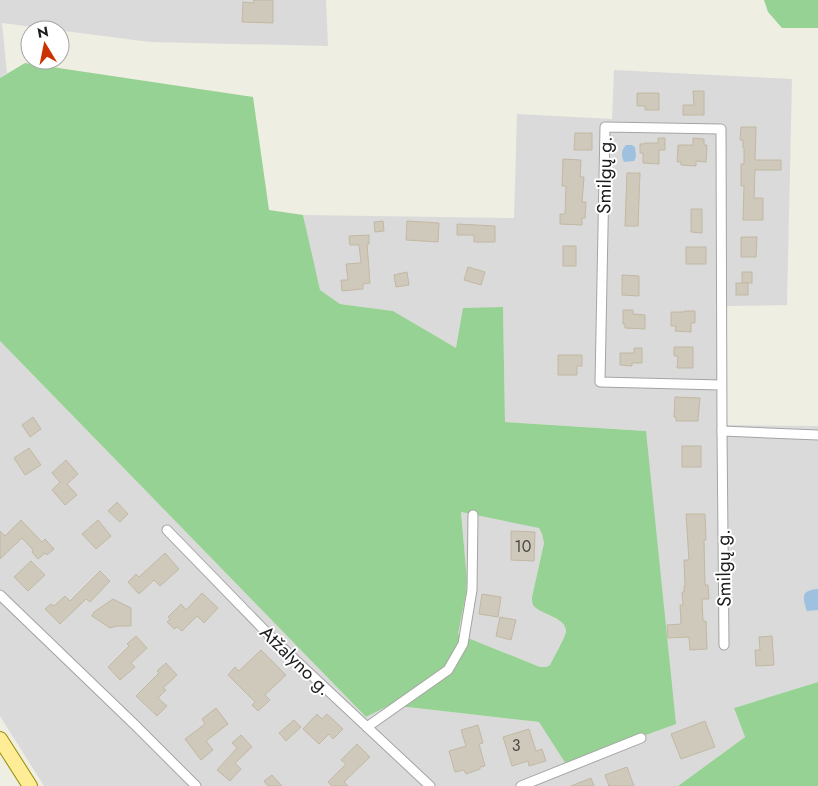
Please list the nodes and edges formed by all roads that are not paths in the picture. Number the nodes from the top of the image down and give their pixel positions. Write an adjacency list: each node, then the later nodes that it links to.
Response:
1 (721, 385): 1 (street, Smilgų g.); 2 (street, Smilgų g.)
2 (722, 431): 3 (street); 7 (street, Smilgų g.)
3 (818, 435)
4 (473, 515): 8 (street)
5 (167, 530): 8 (street, Atžalyno g.)
6 (0, 594): 12 (street)
7 (724, 645)
8 (367, 727): 13 (street, Atžalyno g.)
9 (641, 738): 14 (street)
10 (0, 739): 11 (main road)
11 (30, 786)
12 (196, 786)
13 (430, 786)
14 (521, 786)

